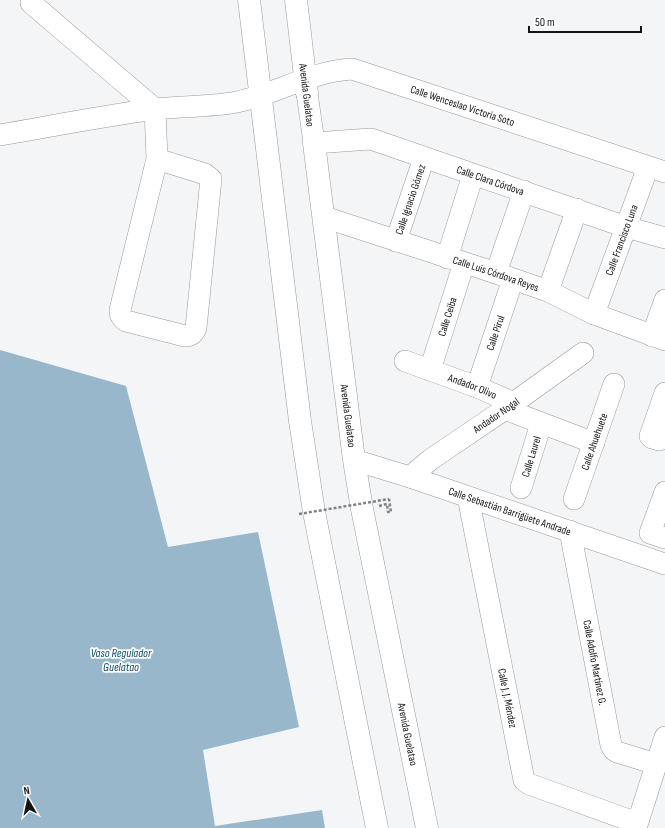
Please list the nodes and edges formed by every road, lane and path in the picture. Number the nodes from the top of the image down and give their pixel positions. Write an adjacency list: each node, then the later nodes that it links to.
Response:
1 (249, 0): 5 (main road)
2 (296, 0): 4 (main road, Avenida Guelatao)
3 (31, 1): 6 (street)
4 (306, 86): 5 (street, Calle Wenceslao Victoria Soto); 8 (street, Avenida Guelatao); 11 (street, Calle Wenceslao Victoria Soto)
5 (260, 96): 6 (street, Calle Wenceslao Victoria Soto); 49 (main road)
6 (155, 109): 7 (street, Calle Wenceslao Victoria Soto); 10 (street)
7 (0, 135)
8 (314, 143): 9 (street, Calle Clara Córdova); 15 (main road, Avenida Guelatao)
9 (424, 158): 12 (street, Calle Clara Córdova); 18 (street, Calle Ignacio Gómez)
10 (157, 159): 10 (street)
11 (657, 170): 16 (street, Calle Francisco Luna)
12 (473, 175): 13 (street, Calle Clara Córdova); 19 (street, Calle Ceiba)
13 (524, 191): 14 (street, Calle Clara Córdova); 20 (street, Calle Pirul)
14 (577, 209): 16 (street, Calle Clara Córdova); 21 (street)
15 (324, 217): 18 (street, Calle Luis Córdova Reyes); 35 (main road, Avenida Guelatao)
16 (626, 227): 17 (street, Calle Clara Córdova); 23 (street, Calle Francisco Luna)
17 (665, 238)
18 (396, 241): 19 (street, Calle Luis Córdova Reyes)
19 (455, 260): 20 (street, Calle Luis Córdova Reyes); 27 (street, Calle Ceiba)
20 (505, 276): 21 (street, Calle Luis Córdova Reyes); 29 (street, Calle Pirul)
21 (548, 291): 23 (street, Calle Luis Córdova Reyes)
22 (665, 300): 24 (street)
23 (594, 314): 24 (street, Calle Luis Córdova Reyes)
24 (659, 338)
25 (583, 353): 31 (street, Andador Nogal)
26 (405, 361): 27 (street, Andador Olivo)
27 (430, 370): 29 (street, Andador Olivo)
28 (614, 384): 34 (street, Calle Ahuehuete)
29 (477, 387): 31 (street, Andador Olivo)
30 (665, 393): 33 (street)
31 (509, 406): 32 (street, Andador Olivo); 36 (street, Andador Nogal)
32 (542, 424): 34 (street, Andador Olivo); 37 (street, Calle Laurel)
33 (665, 433)
34 (594, 443): 40 (street, Calle Ahuehuete)
35 (354, 460): 36 (street, Calle Sebastián Barrigüete Andrade); 50 (main road, Avenida Guelatao)
36 (410, 476): 39 (street, Calle Sebastián Barrigüete Andrade)
37 (521, 488)
38 (665, 492): 44 (street)
39 (468, 497): 43 (street, Calle Sebastián Barrigüete Andrade); 48 (street, Calle J. J. Méndez)
40 (574, 499)
41 (387, 504): 42 (path, bridge)
42 (299, 514)
43 (570, 531): 45 (street, Calle Sebastián Barrigüete Andrade); 47 (street, Calle Adolfo Martínez G.)
44 (665, 538)
45 (665, 564)
46 (665, 737): 47 (street)
47 (656, 764): 48 (street)
48 (636, 825)
49 (377, 828)
50 (427, 828)

